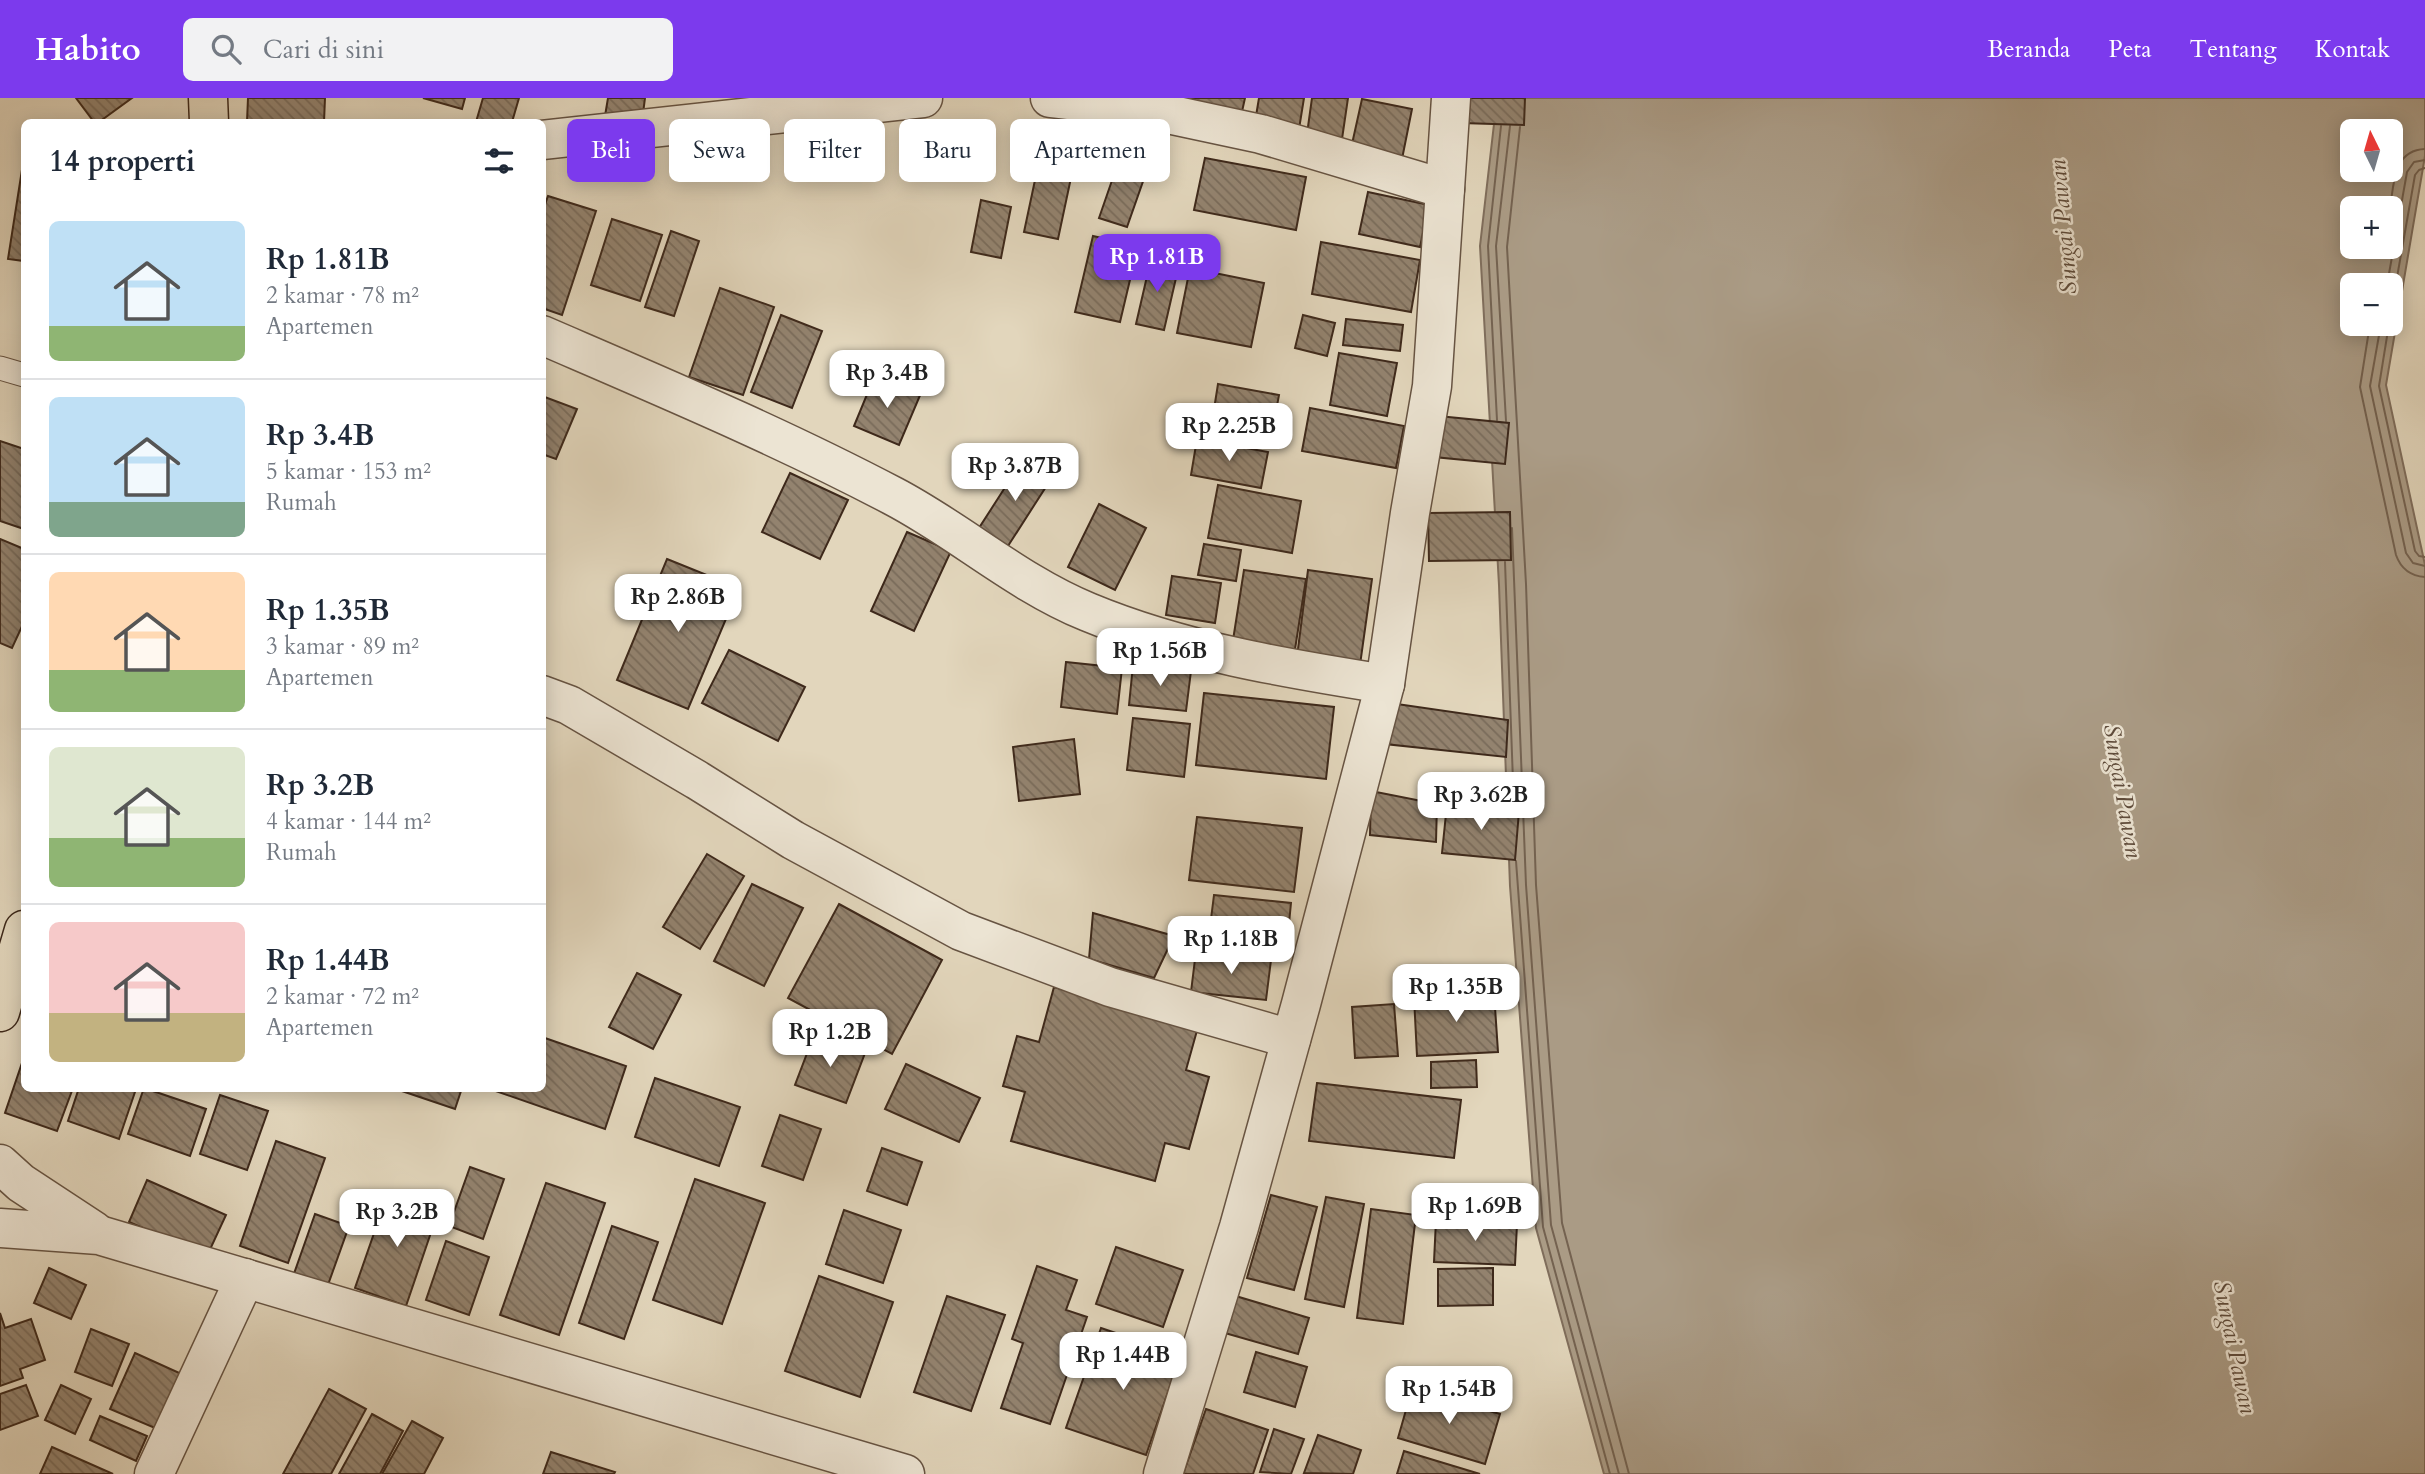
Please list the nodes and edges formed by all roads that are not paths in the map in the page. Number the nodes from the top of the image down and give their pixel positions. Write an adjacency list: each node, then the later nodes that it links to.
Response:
1 (208, 98): 5 (main road)
2 (923, 98): 6 (street)
3 (1050, 98): 7 (street)
4 (1451, 98): 7 (street)
5 (209, 119)
6 (546, 140)
7 (1445, 189): 11 (street)
8 (546, 337): 11 (street)
9 (0, 368): 10 (lane)
10 (21, 373)
11 (1385, 684): 15 (street)
12 (546, 696): 15 (street)
13 (21, 940): 14 (main road)
14 (0, 1012)
15 (1291, 1039): 22 (street)
16 (0, 1164): 18 (street)
17 (0, 1228): 18 (street)
18 (99, 1234): 19 (street)
19 (245, 1278): 20 (street); 21 (street)
20 (154, 1474)
21 (905, 1474)
22 (1163, 1474)

